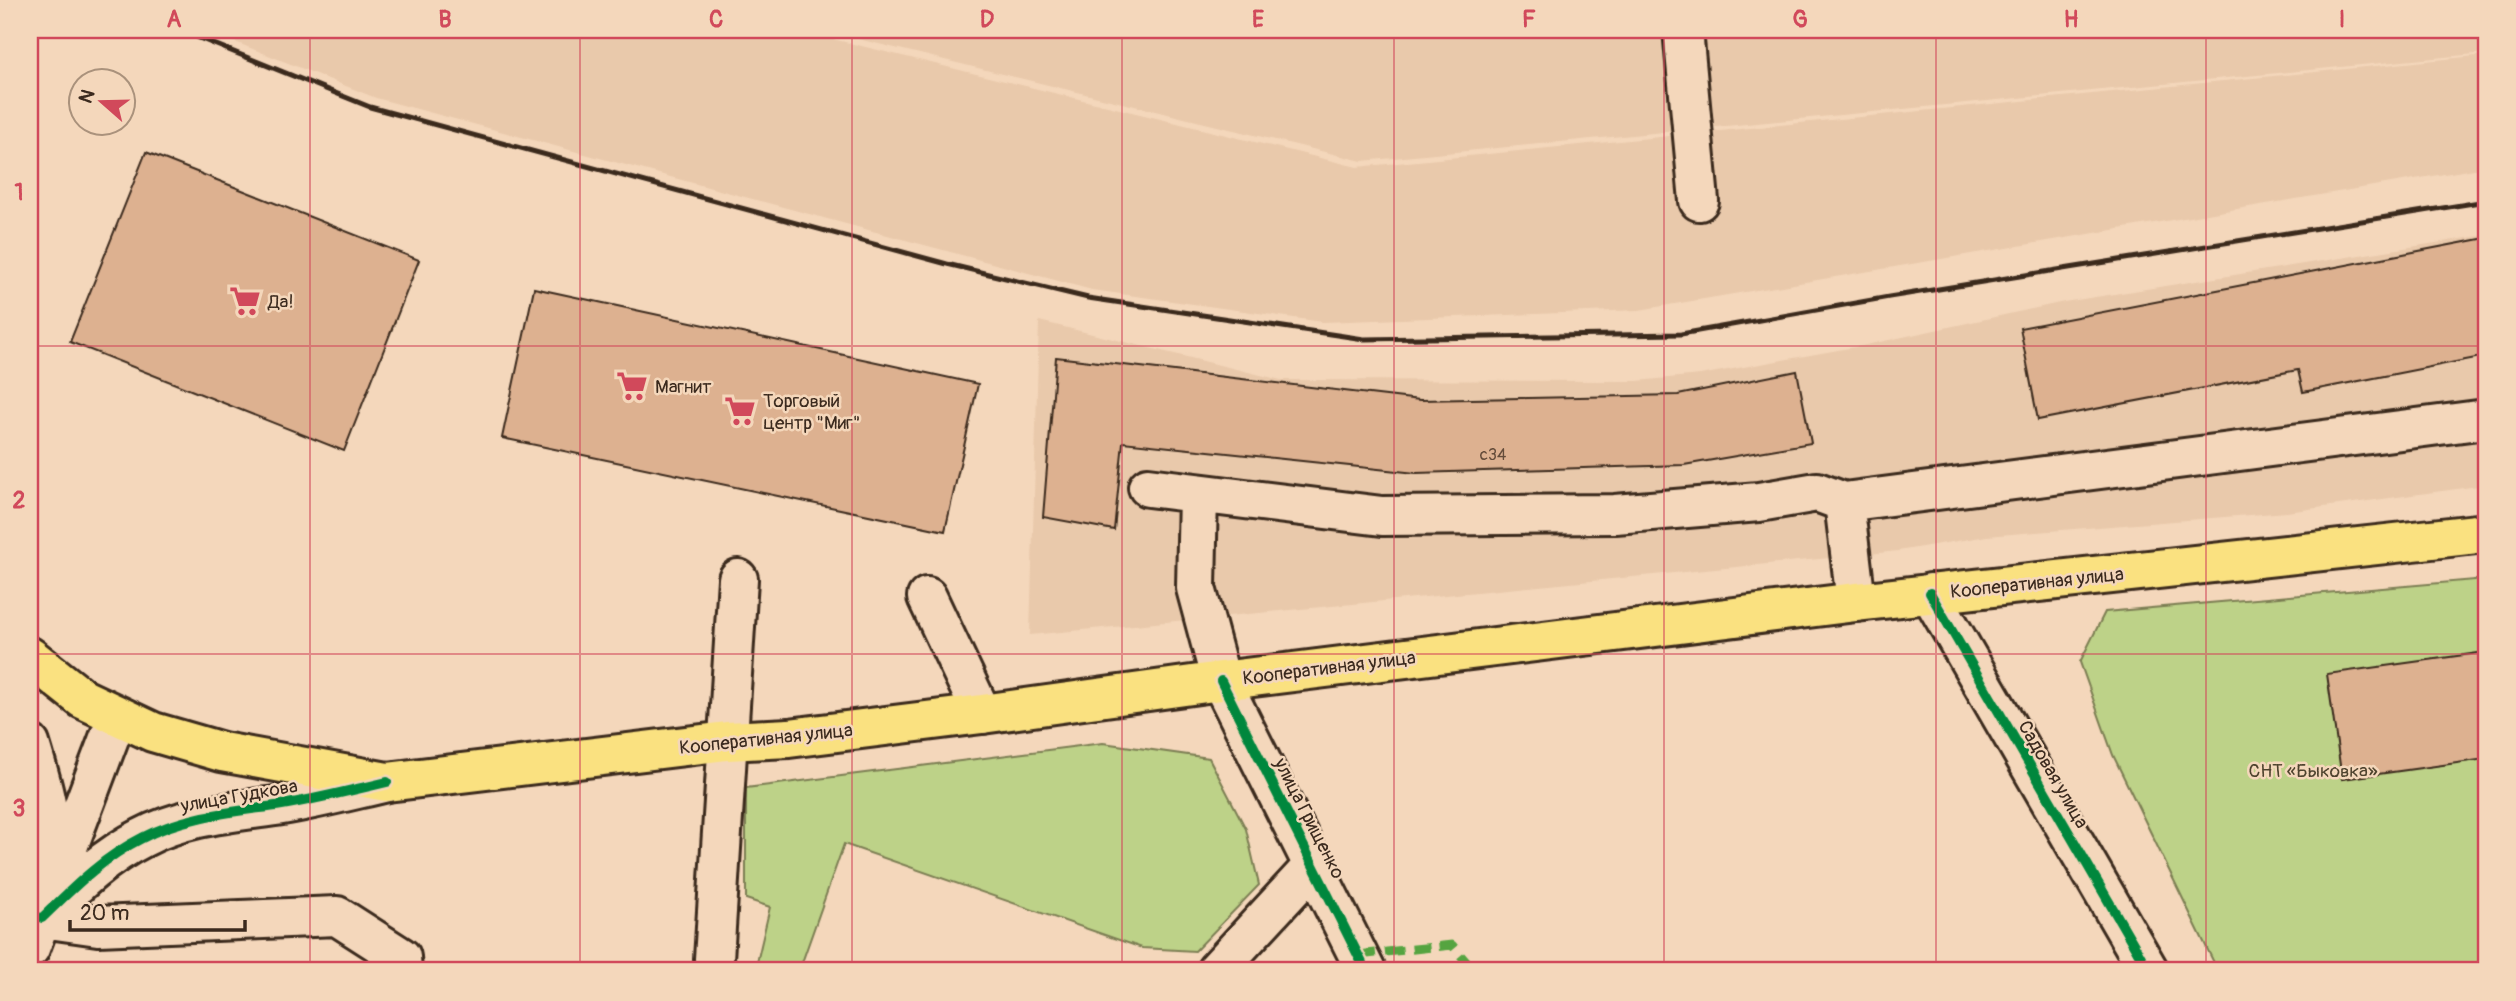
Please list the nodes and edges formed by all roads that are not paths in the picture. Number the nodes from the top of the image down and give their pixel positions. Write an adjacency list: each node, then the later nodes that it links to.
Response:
1 (1684, 30): 2 (street)
2 (1699, 201)
3 (2486, 419): 6 (street)
4 (1148, 487): 5 (street)
5 (1198, 494): 6 (street); 13 (street, улица Грищенко)
6 (1844, 502): 11 (street)
7 (2486, 533): 9 (main road, Кооперативная улица)
8 (738, 579): 16 (street)
9 (1930, 593): 11 (main road, Кооперативная улица); 25 (street, Садовая улица)
10 (927, 597): 14 (street)
11 (1856, 602): 13 (main road, Кооперативная улица)
12 (30, 657): 15 (main road, Кооперативная улица)
13 (1221, 681): 14 (main road, Кооперативная улица); 19 (street, улица Грищенко)
14 (982, 714): 16 (main road, Кооперативная улица)
15 (117, 717): 18 (main road, Кооперативная улица); 20 (street)
16 (727, 741): 18 (main road, Кооперативная улица); 21 (street)
17 (30, 744): 20 (street)
18 (387, 782): 20 (street, улица Гудкова)
19 (1314, 865): 23 (street); 24 (street, улица Грищенко)
20 (36, 933): 22 (street)
21 (714, 959)
22 (402, 971)
23 (1216, 971)
24 (1366, 971)
25 (2149, 971)

